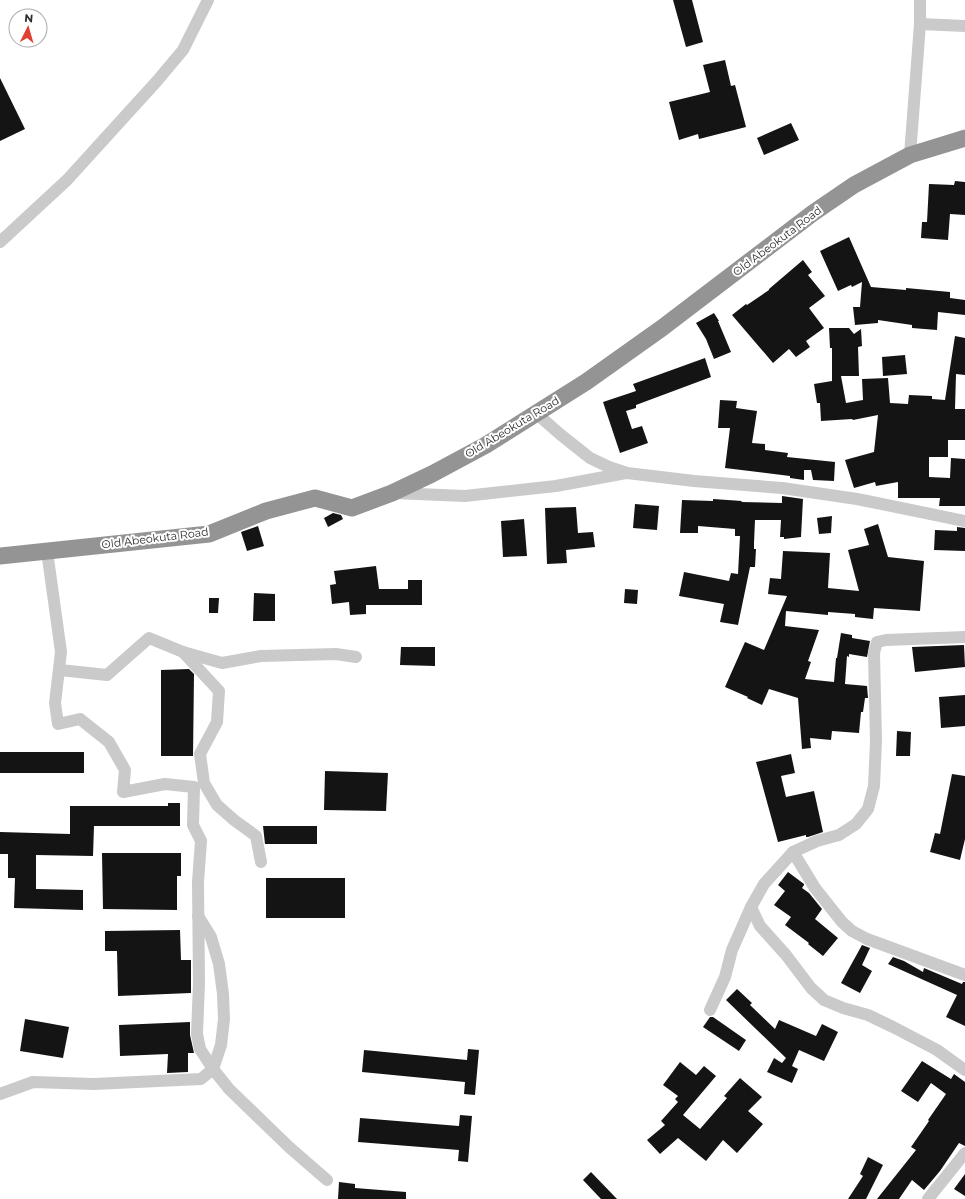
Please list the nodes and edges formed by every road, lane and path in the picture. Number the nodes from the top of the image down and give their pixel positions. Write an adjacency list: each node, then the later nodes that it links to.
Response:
1 (208, 0): 7 (street)
2 (920, 0): 3 (street)
3 (920, 24): 4 (street); 6 (street)
4 (965, 26)
5 (965, 138): 6 (highway, Old Abeokuta Road)
6 (910, 154): 8 (highway, Old Abeokuta Road)
7 (0, 242)
8 (537, 414): 9 (street); 10 (highway, Old Abeokuta Road)
9 (627, 473): 10 (street); 11 (street)
10 (392, 493): 12 (highway, Old Abeokuta Road)
11 (965, 520)
12 (47, 551): 13 (highway, Old Abeokuta Road); 17 (street)
13 (0, 556)
14 (965, 637): 18 (street)
15 (184, 652): 16 (street); 17 (street); 19 (street)
16 (356, 657)
17 (60, 670): 21 (street)
18 (793, 852): 20 (street); 22 (street)
19 (261, 862)
20 (751, 907): 23 (street); 25 (street)
21 (198, 916): 24 (street); 24 (street)
22 (965, 975)
23 (710, 1010)
24 (213, 1069): 26 (street); 28 (street)
25 (965, 1070)
26 (0, 1094)
27 (965, 1153): 29 (street)
28 (327, 1180)
29 (928, 1199)

